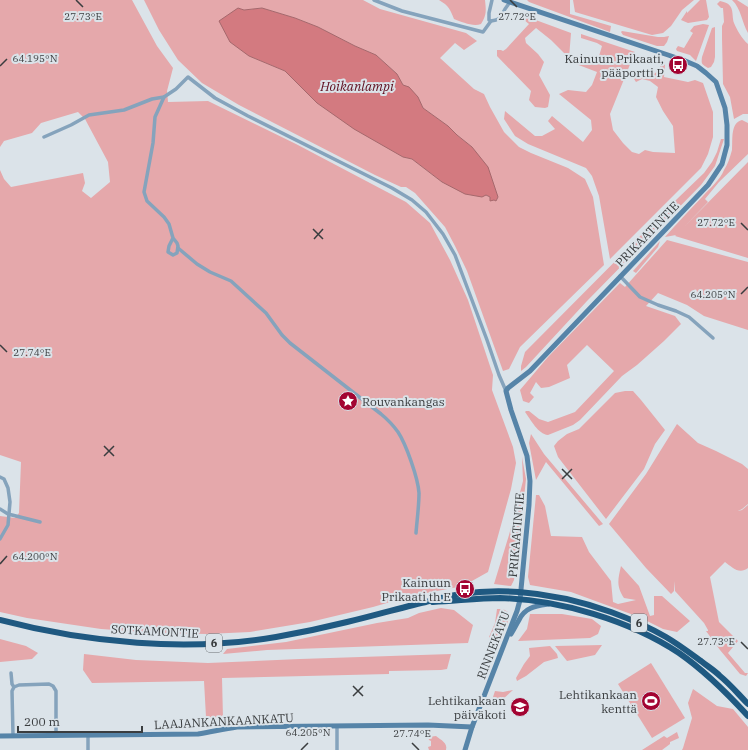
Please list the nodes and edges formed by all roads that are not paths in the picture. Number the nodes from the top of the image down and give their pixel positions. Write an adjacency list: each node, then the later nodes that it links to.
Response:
1 (374, 0): 5 (street)
2 (492, 0): 5 (street)
3 (504, 0): 4 (street, PRIKAATINTIE)
4 (510, 2): 5 (street); 10 (street, PRIKAATINTIE)
5 (491, 21)
6 (164, 97): 7 (street); 8 (street); 12 (street)
7 (44, 137)
8 (173, 238): 9 (street); 9 (street)
9 (178, 248): 17 (street)
10 (620, 276): 11 (street); 12 (street, PRIKAATINTIE)
11 (713, 338)
12 (506, 390): 19 (street, PRIKAATINTIE)
13 (1, 477): 15 (street)
14 (0, 509): 15 (street)
15 (8, 514): 16 (street); 18 (street)
16 (40, 522)
17 (416, 533)
18 (0, 539)
19 (521, 592): 20 (street, RINNEKATU); 21 (highway, SOTKAMONTIE / 6); 27 (highway, SOTKAMONTIE / 6)
20 (520, 600): 21 (highway, SOTKAMONTIE / 6); 22 (highway, SOTKAMONTIE / 6); 24 (street, RINNEKATU)
21 (426, 602): 23 (highway, SOTKAMONTIE / 6)
22 (552, 604): 24 (street); 28 (highway, SOTKAMONTIE / 6)
23 (0, 620)
24 (508, 635): 30 (street, RINNEKATU)
25 (11, 673): 26 (street)
26 (14, 687): 31 (street); 34 (street)
27 (748, 704)
28 (748, 716)
29 (337, 726): 30 (street, LAAJANKANKAANKATU); 32 (street, LAAJANKANKAANKATU); 36 (street)
30 (472, 727): 37 (street, RINNEKATU)
31 (56, 735): 32 (street, LAAJANKANKAANKATU); 34 (street, LAAJANKANKAANKATU)
32 (88, 735): 35 (street)
33 (0, 736): 34 (street, LAAJANKANKAANKATU)
34 (13, 736)
35 (88, 750)
36 (337, 750)
37 (465, 750)

